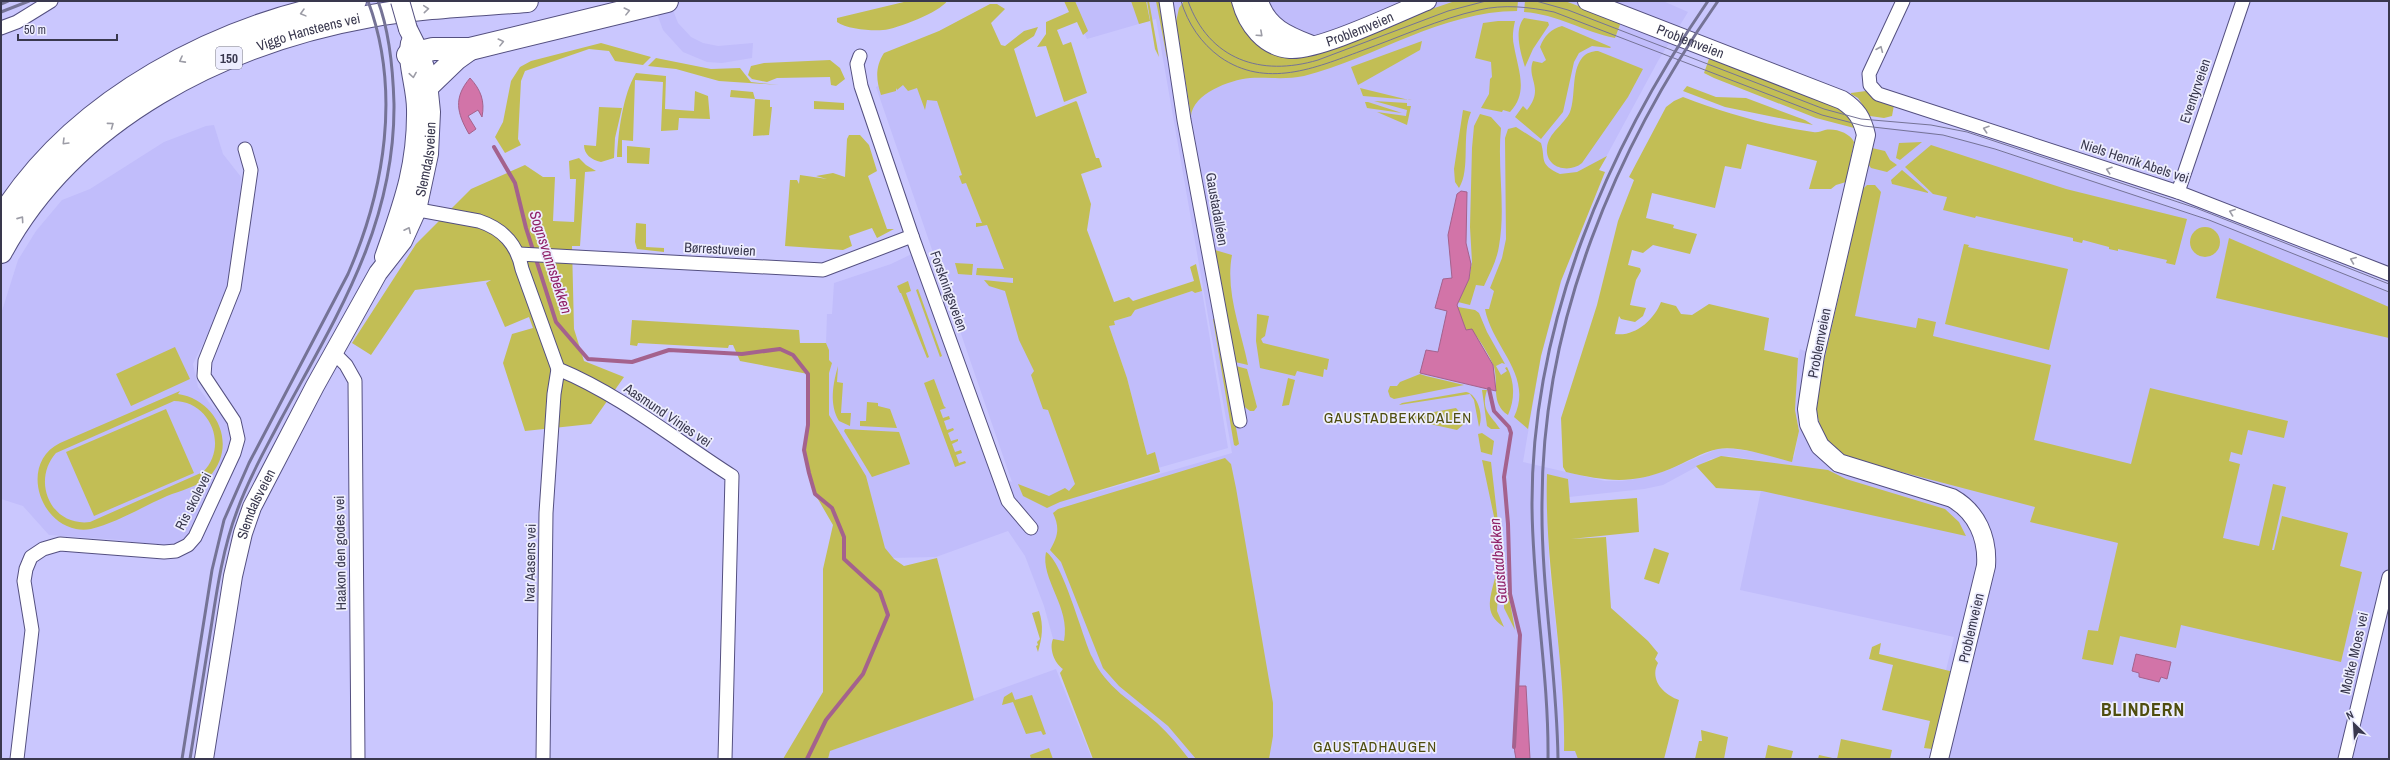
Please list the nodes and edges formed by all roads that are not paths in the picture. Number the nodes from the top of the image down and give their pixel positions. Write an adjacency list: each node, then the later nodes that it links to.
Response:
1 (51, 1): 13 (street)
2 (355, 1): 22 (highway, Viggo Hansteens vei / 150, one-way to 22)
3 (400, 1): 14 (street, Slemdalsveien, bridge)
4 (527, 1): 24 (highway, Viggo Hansteens vei / 150, one-way to 4)
5 (667, 1): 16 (highway, one-way to 5)
6 (1166, 1): 29 (street, Gaustadalléen)
7 (1241, 1): 15 (street, Problemveien, one-way to 15)
8 (1260, 1): 15 (street, Problemveien)
9 (1428, 1): 15 (street, Problemveien)
10 (1587, 1): 37 (street, Problemveien)
11 (1903, 1): 20 (street, Niels Henrik Abels vei, one-way to 11)
12 (2243, 1): 20 (street, Eventyrveien)
13 (1, 28)
14 (411, 43): 16 (highway); 18 (street, Slemdalsveien); 21 (street, Slemdalsveien, one-way to 21)
15 (1313, 45)
16 (470, 49): 18 (highway)
17 (860, 56): 23 (street, Forskningsveien)
18 (429, 85): 21 (street, Slemdalsveien)
19 (245, 149): 32 (street, Ris skolevei)
20 (2178, 192): 26 (street, Niels Henrik Abels vei, one-way to 20)
21 (410, 208): 25 (street); 27 (street, Slemdalsveien)
22 (1, 218)
23 (912, 236): 25 (street, Børrestuveien); 30 (street, Forskningsveien)
24 (1, 252)
25 (522, 254): 28 (street)
26 (2389, 274)
27 (334, 353): 33 (street, Slemdalsveien); 34 (street, Haakon den godes vei)
28 (558, 369): 35 (street, Ivar Aasens vei); 36 (street, Aasmund Vinjes vei)
29 (1240, 421)
30 (1031, 528)
31 (2389, 581): 38 (street, Moltke Moes vei)
32 (17, 759)
33 (204, 759)
34 (358, 759)
35 (543, 759)
36 (725, 759)
37 (1939, 759)
38 (2345, 759)

